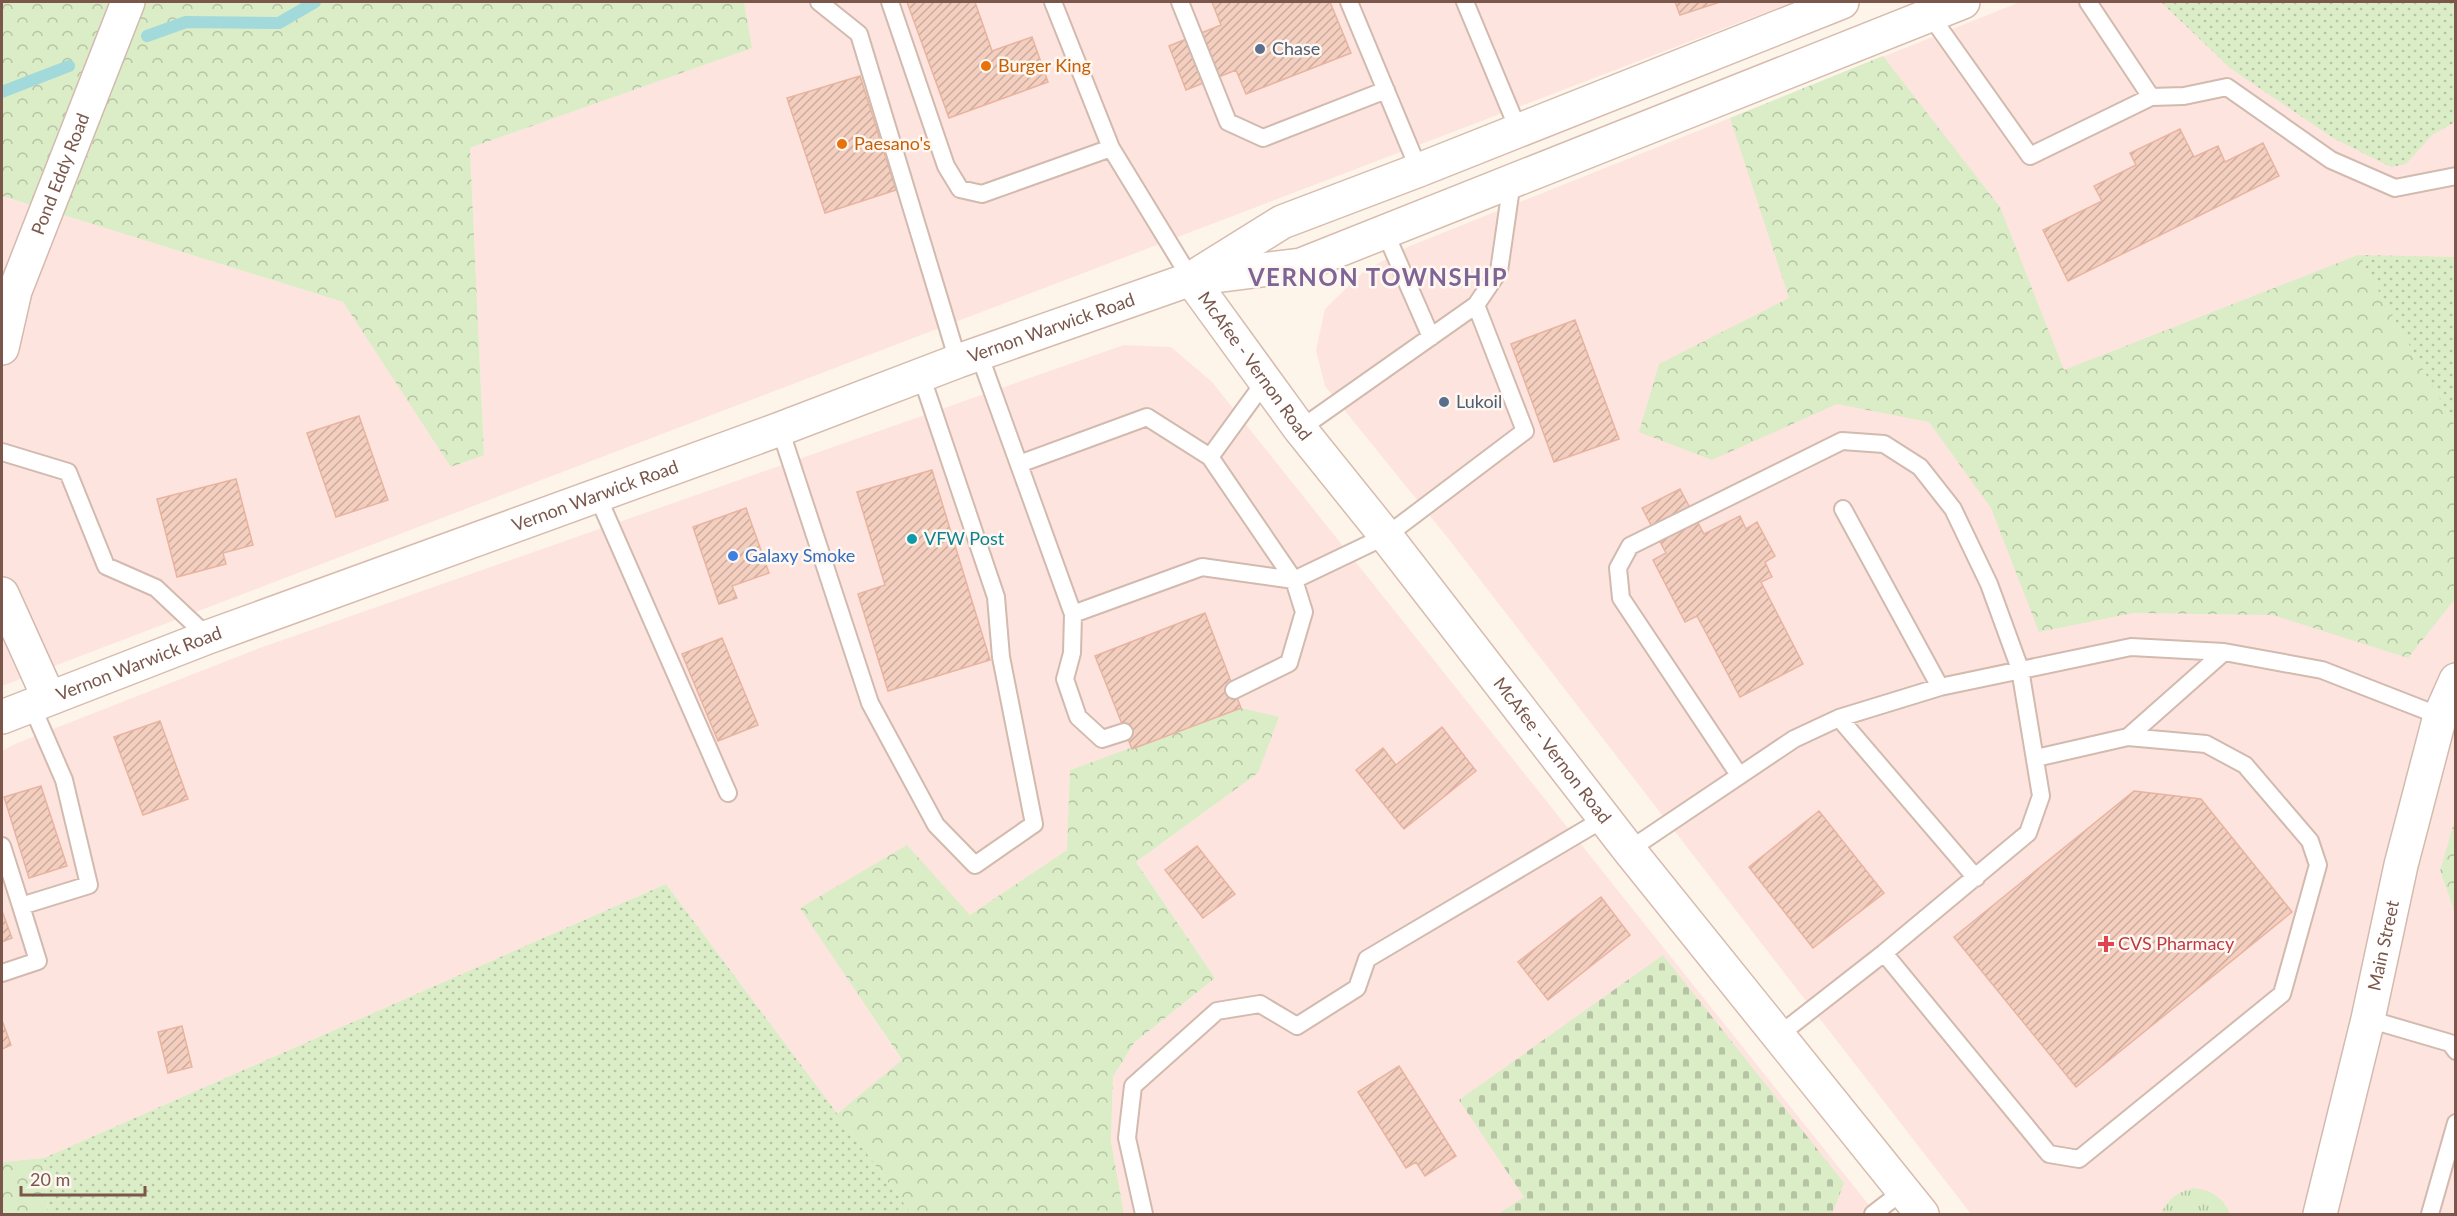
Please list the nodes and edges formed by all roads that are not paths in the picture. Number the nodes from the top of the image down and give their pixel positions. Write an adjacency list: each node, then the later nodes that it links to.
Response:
1 (128, 2): 23 (main road, Pond Eddy Road)
2 (819, 2): 24 (lane)
3 (890, 2): 15 (lane)
4 (1053, 2): 15 (lane)
5 (1180, 2): 12 (lane)
6 (1349, 2): 12 (lane)
7 (1465, 2): 14 (lane)
8 (1963, 2): 11 (main road)
9 (2088, 2): 13 (lane)
10 (1829, 4): 14 (main road)
11 (1930, 15): 13 (lane); 18 (main road)
12 (1386, 90): 16 (lane)
13 (2151, 97): 17 (lane)
14 (1518, 129): 16 (main road)
15 (1112, 148): 20 (lane)
16 (1419, 170): 20 (main road)
17 (2456, 176)
18 (1512, 181): 19 (main road); 21 (lane)
19 (1385, 232): 20 (main road); 22 (lane)
20 (1191, 279): 24 (main road, Vernon Warwick Road); 26 (main road, McAfee - Vernon Road)
21 (1476, 305): 22 (lane); 34 (lane)
22 (1431, 337): 28 (lane)
23 (2, 348)
24 (968, 357): 25 (main road, Vernon Warwick Road); 31 (lane)
25 (921, 375): 27 (main road, Vernon Warwick Road); 27 (lane)
26 (1266, 380): 28 (main road, McAfee - Vernon Road); 30 (lane)
27 (780, 429): 32 (main road, Vernon Warwick Road)
28 (1300, 429): 34 (main road, McAfee - Vernon Road)
29 (2, 452): 38 (lane)
30 (1210, 457): 31 (lane); 35 (lane)
31 (1019, 464): 37 (lane)
32 (597, 495): 38 (main road, Vernon Warwick Road); 52 (lane)
33 (1843, 509): 42 (lane)
34 (1386, 536): 35 (lane); 53 (main road, McAfee - Vernon Road)
35 (1294, 580): 37 (lane); 43 (lane)
36 (2, 594): 44 (main road)
37 (1073, 614): 48 (lane)
38 (208, 637): 44 (main road, Vernon Warwick Road)
39 (2224, 651): 40 (lane); 45 (lane); 49 (lane)
40 (2020, 669): 42 (lane); 50 (lane); 51 (lane)
41 (2456, 680): 45 (main road, Main Street)
42 (1940, 687): 47 (lane)
43 (1234, 690)
44 (40, 701): 46 (main road, Vernon Warwick Road); 57 (lane)
45 (2440, 716): 60 (main road, Main Street)
46 (2, 717)
47 (1839, 718): 51 (lane); 56 (lane)
48 (1124, 732)
49 (2128, 737): 50 (lane); 58 (lane)
50 (2036, 758): 56 (lane)
51 (1739, 775): 55 (lane)
52 (728, 793)
53 (1605, 818): 55 (main road, McAfee - Vernon Road); 65 (lane)
54 (2, 846): 57 (lane)
55 (1629, 850): 61 (main road, McAfee - Vernon Road)
56 (1976, 878): 58 (lane)
57 (21, 906): 59 (lane)
58 (1884, 953): 61 (lane)
59 (2, 973)
60 (2368, 1019): 62 (lane); 67 (main road, Main Street)
61 (1779, 1035): 64 (main road, McAfee - Vernon Road)
62 (2456, 1051)
63 (2456, 1123): 68 (lane)
64 (1913, 1203): 66 (lane)
65 (1144, 1215)
66 (1873, 1215)
67 (2320, 1215)
68 (2430, 1215)

